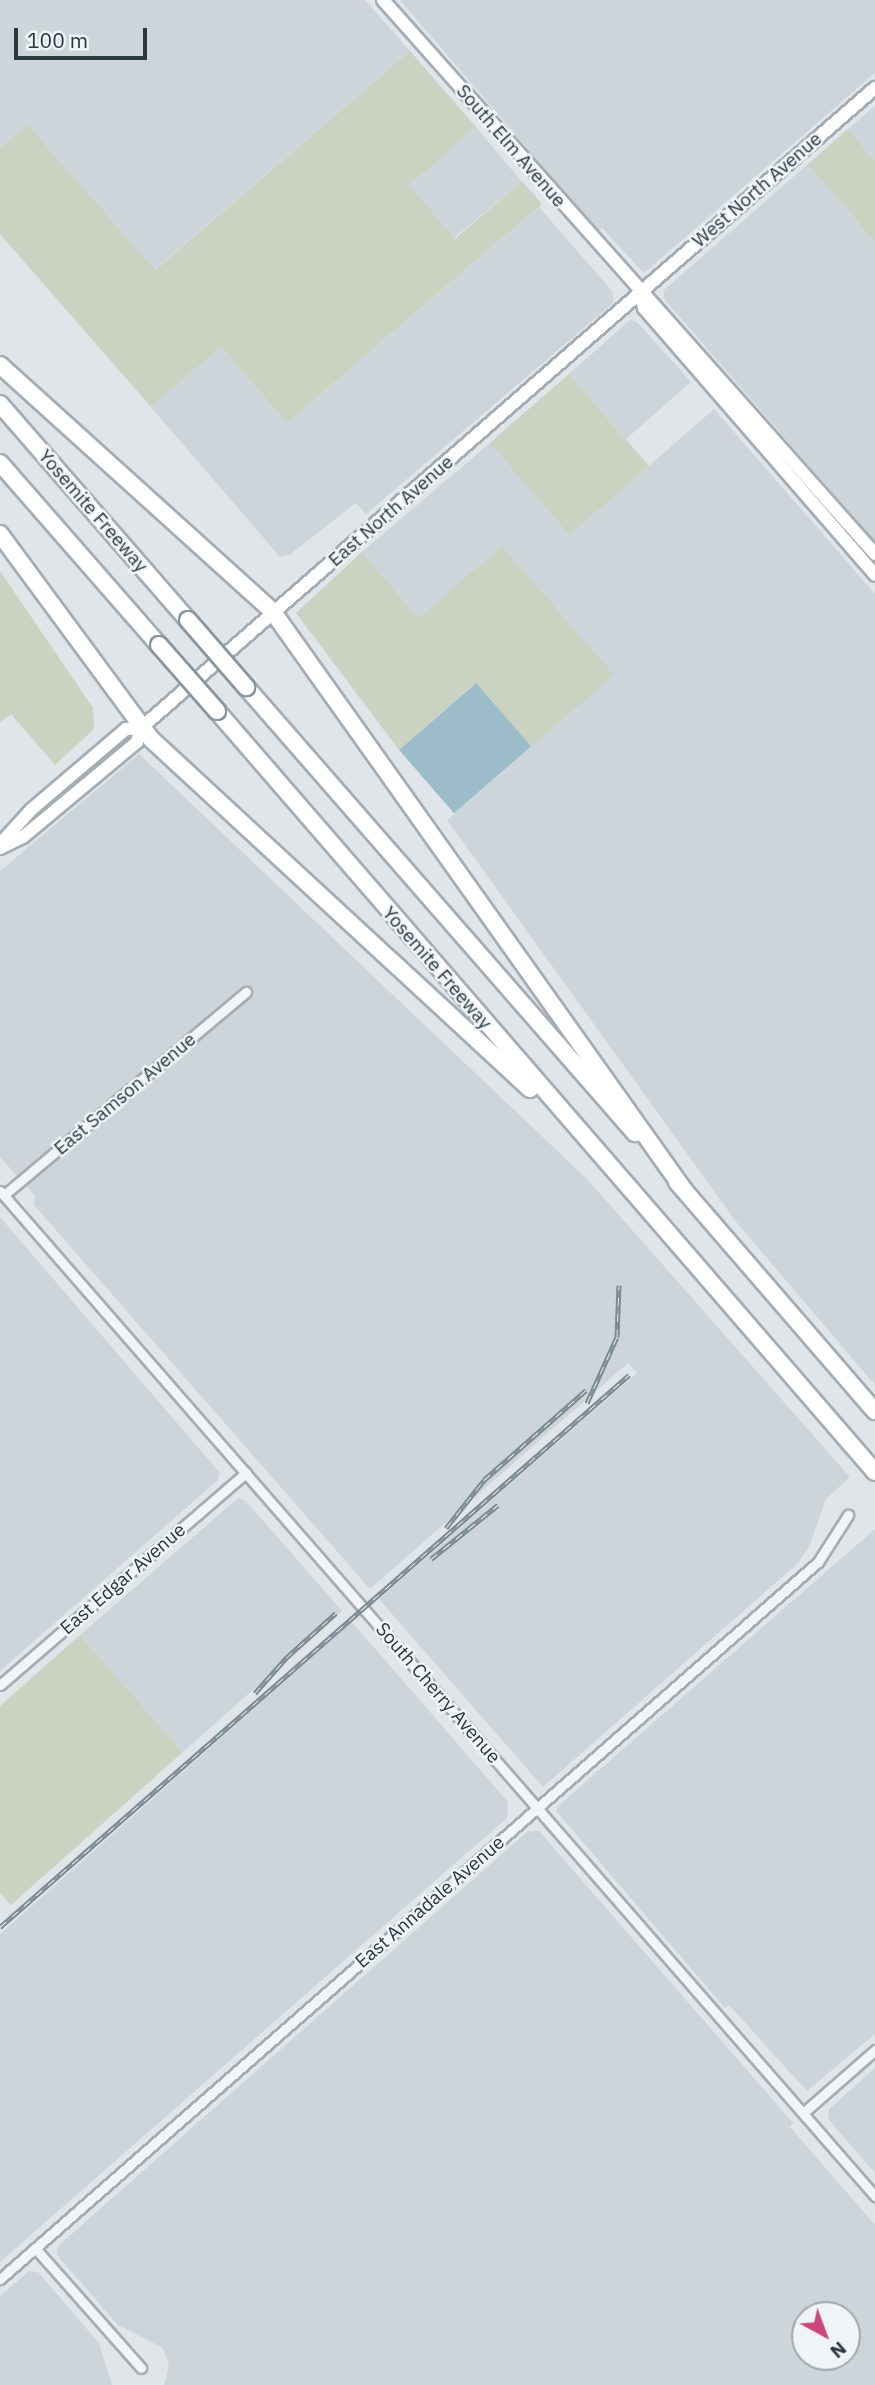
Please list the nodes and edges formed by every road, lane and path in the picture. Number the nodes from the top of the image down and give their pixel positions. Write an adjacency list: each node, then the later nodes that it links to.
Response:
1 (383, 0): 3 (street, South Elm Avenue)
2 (875, 88): 3 (street, West North Avenue)
3 (640, 293): 8 (street, South Elm Avenue); 9 (street, South Elm Avenue); 10 (street, East North Avenue)
4 (0, 365): 10 (highway)
5 (0, 404): 15 (highway, Yosemite Freeway, bridge)
6 (0, 463): 14 (highway, Yosemite Freeway, bridge)
7 (0, 534): 11 (highway)
8 (875, 554)
9 (875, 575)
10 (273, 612): 11 (street, East North Avenue); 15 (highway)
11 (141, 728): 12 (street, East North Avenue); 14 (highway)
12 (0, 846)
13 (246, 992): 16 (street, East Samson Avenue)
14 (620, 1179): 18 (highway, Yosemite Freeway)
15 (684, 1190): 17 (highway, Yosemite Freeway)
16 (2, 1193): 19 (street, South Cherry Avenue)
17 (875, 1411)
18 (875, 1472)
19 (246, 1473): 21 (street, East Edgar Avenue); 22 (street, South Cherry Avenue)
20 (848, 1515): 22 (street, East Annadale Avenue)
21 (0, 1685)
22 (538, 1807): 24 (street, South Cherry Avenue); 26 (street, East Annadale Avenue)
23 (875, 2050): 24 (street)
24 (803, 2113): 25 (street, South Cherry Avenue)
25 (875, 2196)
26 (35, 2248): 27 (street, East Annadale Avenue); 28 (street)
27 (0, 2279)
28 (141, 2368)

